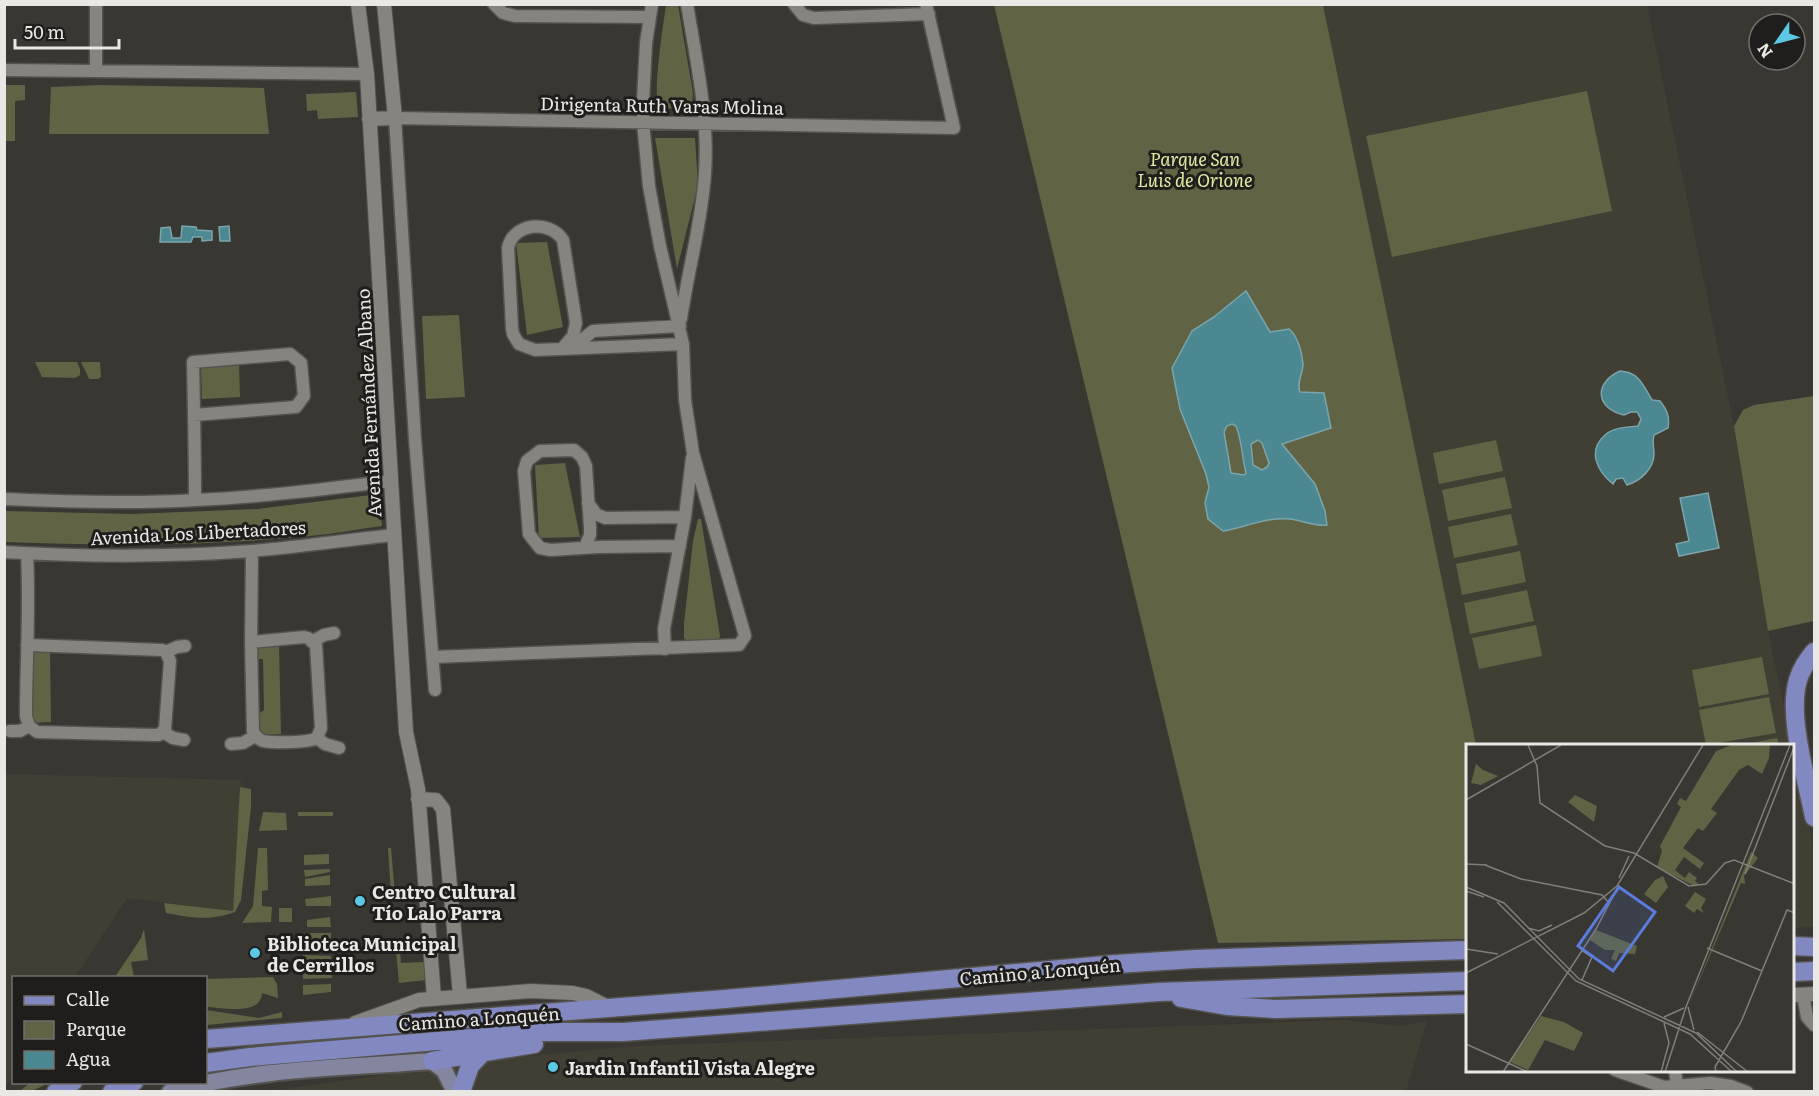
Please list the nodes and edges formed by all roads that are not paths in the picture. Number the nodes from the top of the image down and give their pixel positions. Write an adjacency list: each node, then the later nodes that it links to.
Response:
1 (96, 4): 13 (street)
2 (358, 4): 14 (street, Avenida Fernández Albano)
3 (384, 4): 15 (street)
4 (494, 4): 10 (street)
5 (557, 4): 10 (street)
6 (687, 4): 18 (street)
7 (794, 4): 9 (street)
8 (927, 9): 9 (street); 18 (street, Dirigenta Ruth Varas Molina)
9 (858, 10)
10 (548, 11): 11 (street)
11 (651, 11): 17 (street)
12 (4, 70): 13 (street)
13 (96, 72): 14 (street)
14 (366, 74): 16 (street, Avenida Fernández Albano)
15 (395, 118): 16 (street, Dirigenta Ruth Varas Molina); 17 (street, Dirigenta Ruth Varas Molina); 47 (street)
16 (369, 119): 27 (street, Avenida Fernández Albano)
17 (642, 122): 18 (street, Dirigenta Ruth Varas Molina); 20 (street)
18 (705, 123): 20 (street)
19 (576, 316): 21 (street); 24 (street); 24 (street)
20 (680, 326): 21 (street); 22 (street)
21 (593, 331): 23 (street)
22 (683, 344): 23 (street); 26 (street)
23 (580, 348): 24 (street)
24 (562, 349)
25 (194, 415): 25 (street); 29 (street)
26 (693, 453): 31 (street); 44 (street)
27 (391, 482): 29 (street, Avenida Los Libertadores); 33 (street, Avenida Fernández Albano)
28 (4, 499): 29 (street, Avenida Los Libertadores)
29 (195, 500)
30 (588, 503): 32 (street); 35 (street); 35 (street)
31 (685, 517): 32 (street); 34 (street)
32 (604, 518): 35 (street)
33 (393, 535): 36 (street, Avenida Los Libertadores); 57 (street, Avenida Fernández Albano)
34 (680, 546): 35 (street); 44 (street)
35 (591, 547)
36 (252, 551): 38 (street, Avenida Los Libertadores); 41 (street)
37 (4, 552): 38 (street, Avenida Los Libertadores)
38 (27, 554): 42 (street)
39 (334, 633): 40 (street)
40 (313, 641): 41 (street); 53 (street)
41 (251, 642): 52 (street)
42 (27, 645): 45 (street); 49 (street)
43 (185, 646): 45 (street)
44 (665, 649): 47 (street)
45 (166, 652): 51 (street)
46 (1815, 652): 58 (main road)
47 (432, 657): 48 (street)
48 (435, 690)
49 (29, 726): 50 (street); 51 (street)
50 (10, 731)
51 (163, 732): 54 (street)
52 (255, 736): 53 (street); 55 (street)
53 (317, 738): 56 (street)
54 (184, 740)
55 (231, 744)
56 (339, 748)
57 (418, 799): 67 (street); 68 (street, Avenida Fernández Albano)
58 (1815, 817)
59 (1795, 946): 60 (main road)
60 (1815, 947)
61 (1466, 950): 70 (main road, Camino a Lonquén)
62 (1815, 971): 63 (main road)
63 (1795, 972)
64 (1466, 981): 65 (main road, Camino a Lonquén)
65 (1159, 992): 69 (main road); 73 (main road, Camino a Lonquén)
66 (1804, 994): 71 (street)
67 (460, 995): 68 (street, Camino a Lonquén); 70 (street, Camino a Lonquén)
68 (434, 998): 72 (street, Camino a Lonquén)
69 (1466, 1004)
70 (612, 1009): 72 (main road, Camino a Lonquén)
71 (1815, 1025)
72 (345, 1027): 74 (main road, Camino a Lonquén)
73 (622, 1032): 75 (main road); 77 (main road)
74 (207, 1039)
75 (483, 1052): 76 (main road); 89 (main road)
76 (432, 1060): 80 (main road); 88 (main road)
77 (207, 1063)
78 (1618, 1072): 84 (street)
79 (1675, 1072): 84 (street)
80 (207, 1083)
81 (71, 1084): 85 (main road)
82 (132, 1084): 86 (main road)
83 (202, 1084): 87 (main road)
84 (1678, 1089): 90 (street)
85 (56, 1092)
86 (112, 1092)
87 (171, 1092)
88 (455, 1092)
89 (461, 1092)
90 (1746, 1092)

